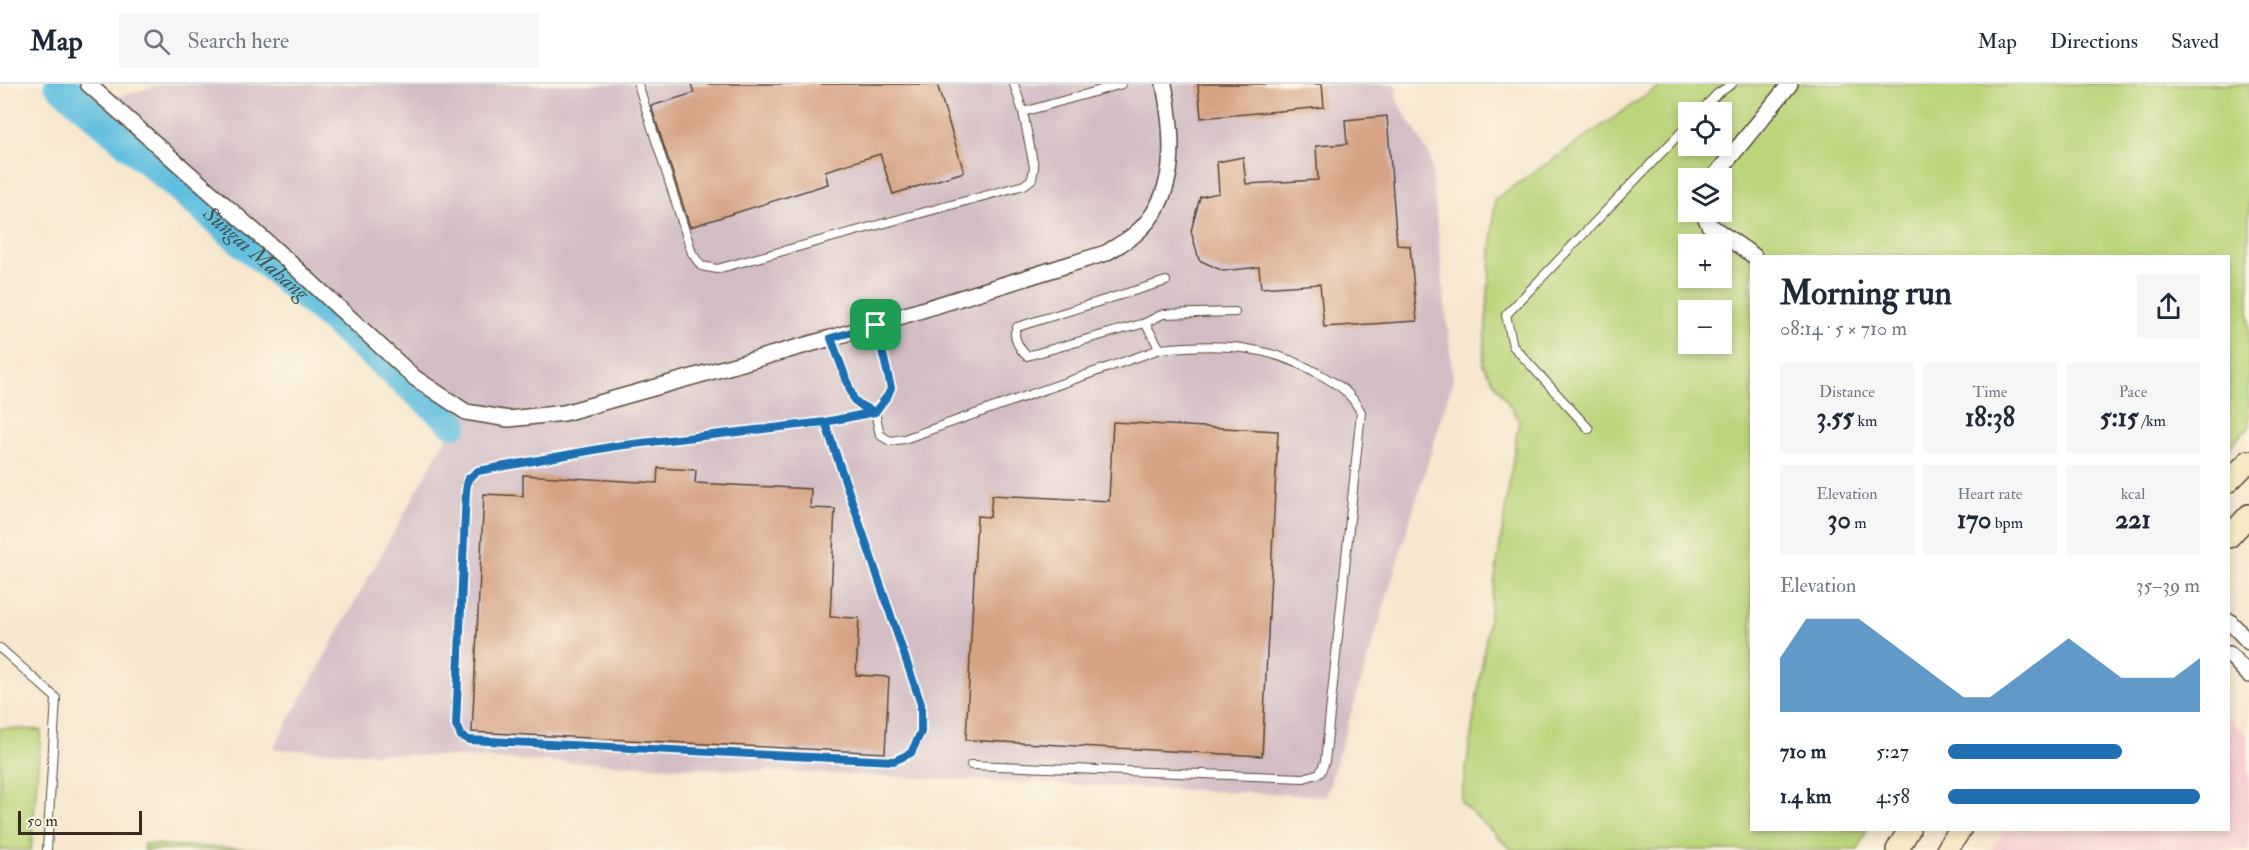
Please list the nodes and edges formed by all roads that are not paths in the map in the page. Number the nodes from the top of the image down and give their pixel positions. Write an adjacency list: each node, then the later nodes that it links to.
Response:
1 (88, 84): 18 (street)
2 (638, 84): 9 (lane)
3 (1014, 84): 9 (lane)
4 (1122, 84): 9 (lane)
5 (1164, 84): 17 (street)
6 (1732, 84): 8 (lane)
7 (1790, 84): 11 (street)
8 (1709, 102)
9 (1023, 112)
10 (1678, 135): 22 (lane)
11 (1721, 168)
12 (1708, 222): 13 (street)
13 (1753, 255)
14 (1166, 281): 16 (lane)
15 (1235, 312): 16 (lane)
16 (1145, 323): 19 (lane)
17 (876, 325): 18 (street); 20 (lane)
18 (831, 338): 20 (lane)
19 (1160, 349): 20 (lane); 32 (lane)
20 (875, 412): 21 (lane)
21 (825, 422): 21 (lane)
22 (1589, 429)
23 (2249, 461): 24 (main road)
24 (2230, 480)
25 (2249, 515): 26 (main road)
26 (2230, 536)
27 (2230, 622): 28 (street)
28 (2249, 642)
29 (0, 648): 35 (lane)
30 (2230, 655): 31 (street)
31 (2249, 675)
32 (971, 765)
33 (1908, 831): 36 (main road)
34 (1959, 831): 37 (main road)
35 (47, 850)
36 (1897, 850)
37 (1947, 850)

